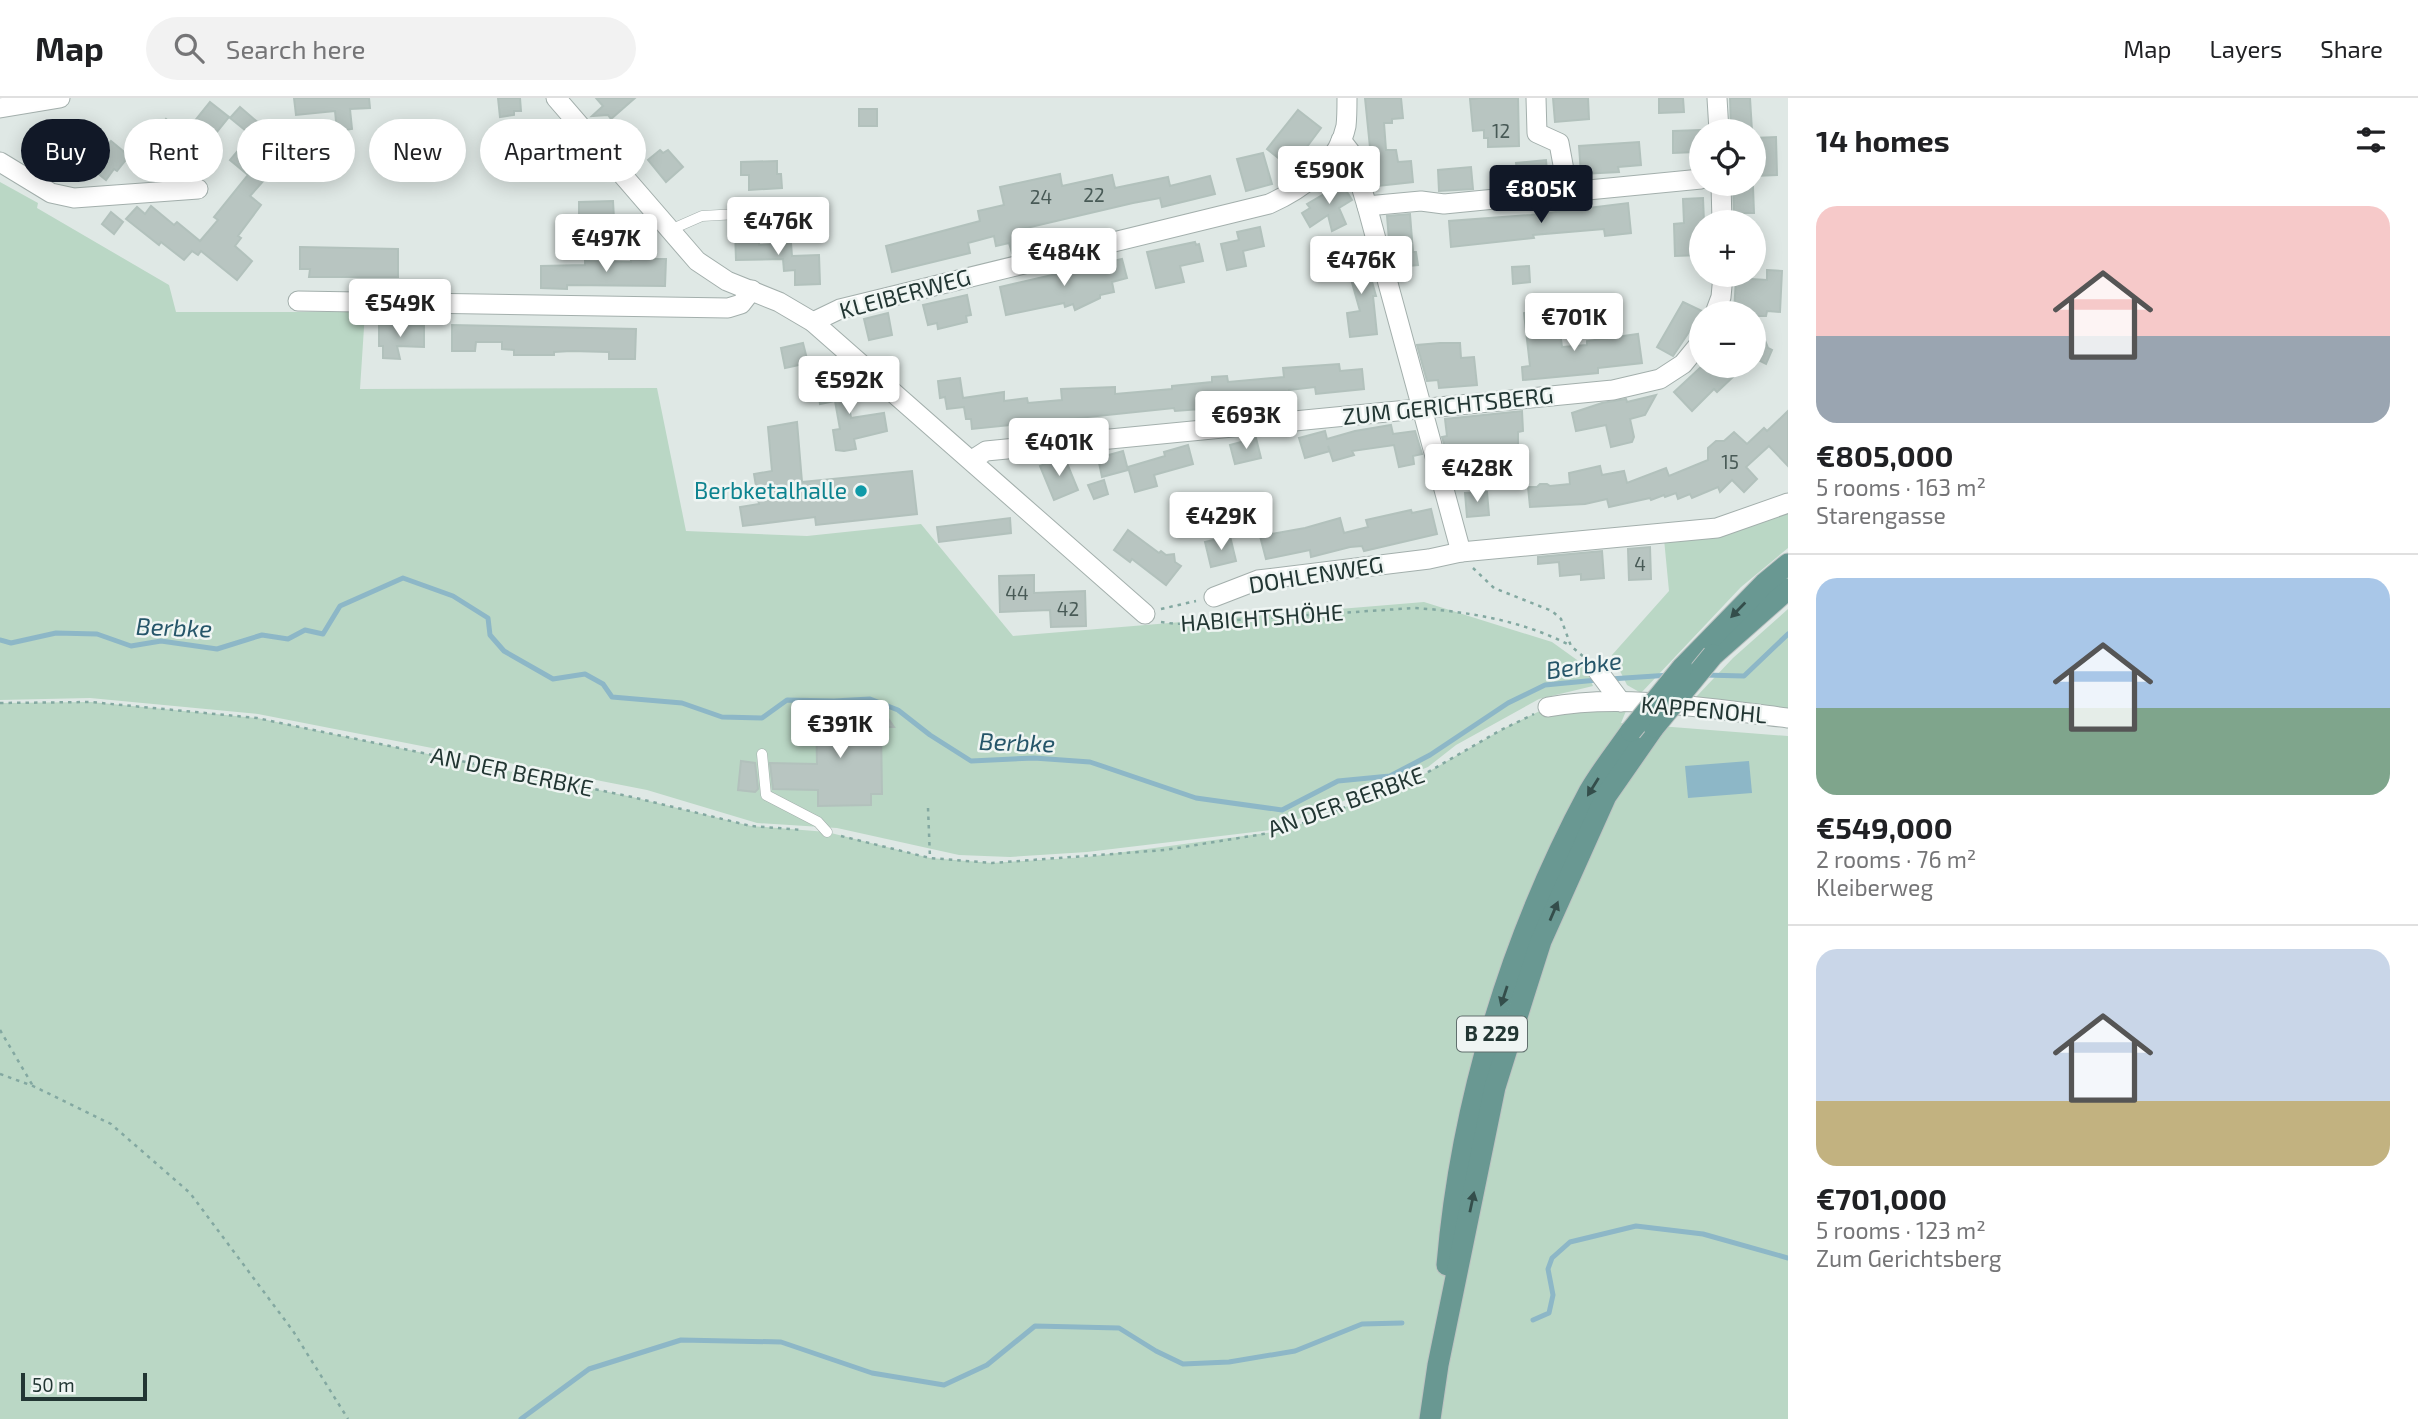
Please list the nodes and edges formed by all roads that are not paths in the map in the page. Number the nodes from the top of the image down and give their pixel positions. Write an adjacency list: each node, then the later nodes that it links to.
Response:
1 (60, 98): 6 (street)
2 (556, 98): 15 (street)
3 (1347, 98): 8 (street, KLEIBERWEG)
4 (1536, 98): 12 (street)
5 (1717, 98): 7 (street)
6 (0, 108)
7 (1718, 119)
8 (1342, 140): 13 (street); 18 (street, KLEIBERWEG)
9 (0, 162): 11 (street)
10 (1689, 180): 12 (street)
11 (198, 189)
12 (1568, 192): 13 (street)
13 (1367, 206): 20 (street)
14 (810, 211): 15 (lane)
15 (670, 230): 16 (street)
16 (752, 290): 17 (street); 18 (street)
17 (298, 301)
18 (813, 322): 21 (street)
19 (1689, 358): 20 (street, ZUM GERICHTSBERG)
20 (1422, 408): 21 (street, ZUM GERICHTSBERG); 23 (street)
21 (972, 460): 27 (street)
22 (1788, 503): 23 (street)
23 (1461, 552): 26 (street, DOHLENWEG)
24 (1788, 564): 34 (main road, B 229, one-way to 34, bridge)
25 (1788, 589): 34 (main road, B 229, one-way to 25, bridge)
26 (1214, 597)
27 (1145, 614)
28 (1597, 670): 29 (street)
29 (1616, 695): 30 (street); 31 (street, KAPPENOHL)
30 (1548, 707)
31 (1788, 718)
32 (762, 754): 33 (lane)
33 (827, 832)
34 (1438, 1365): 35 (main road, B 229)
35 (1430, 1419)

